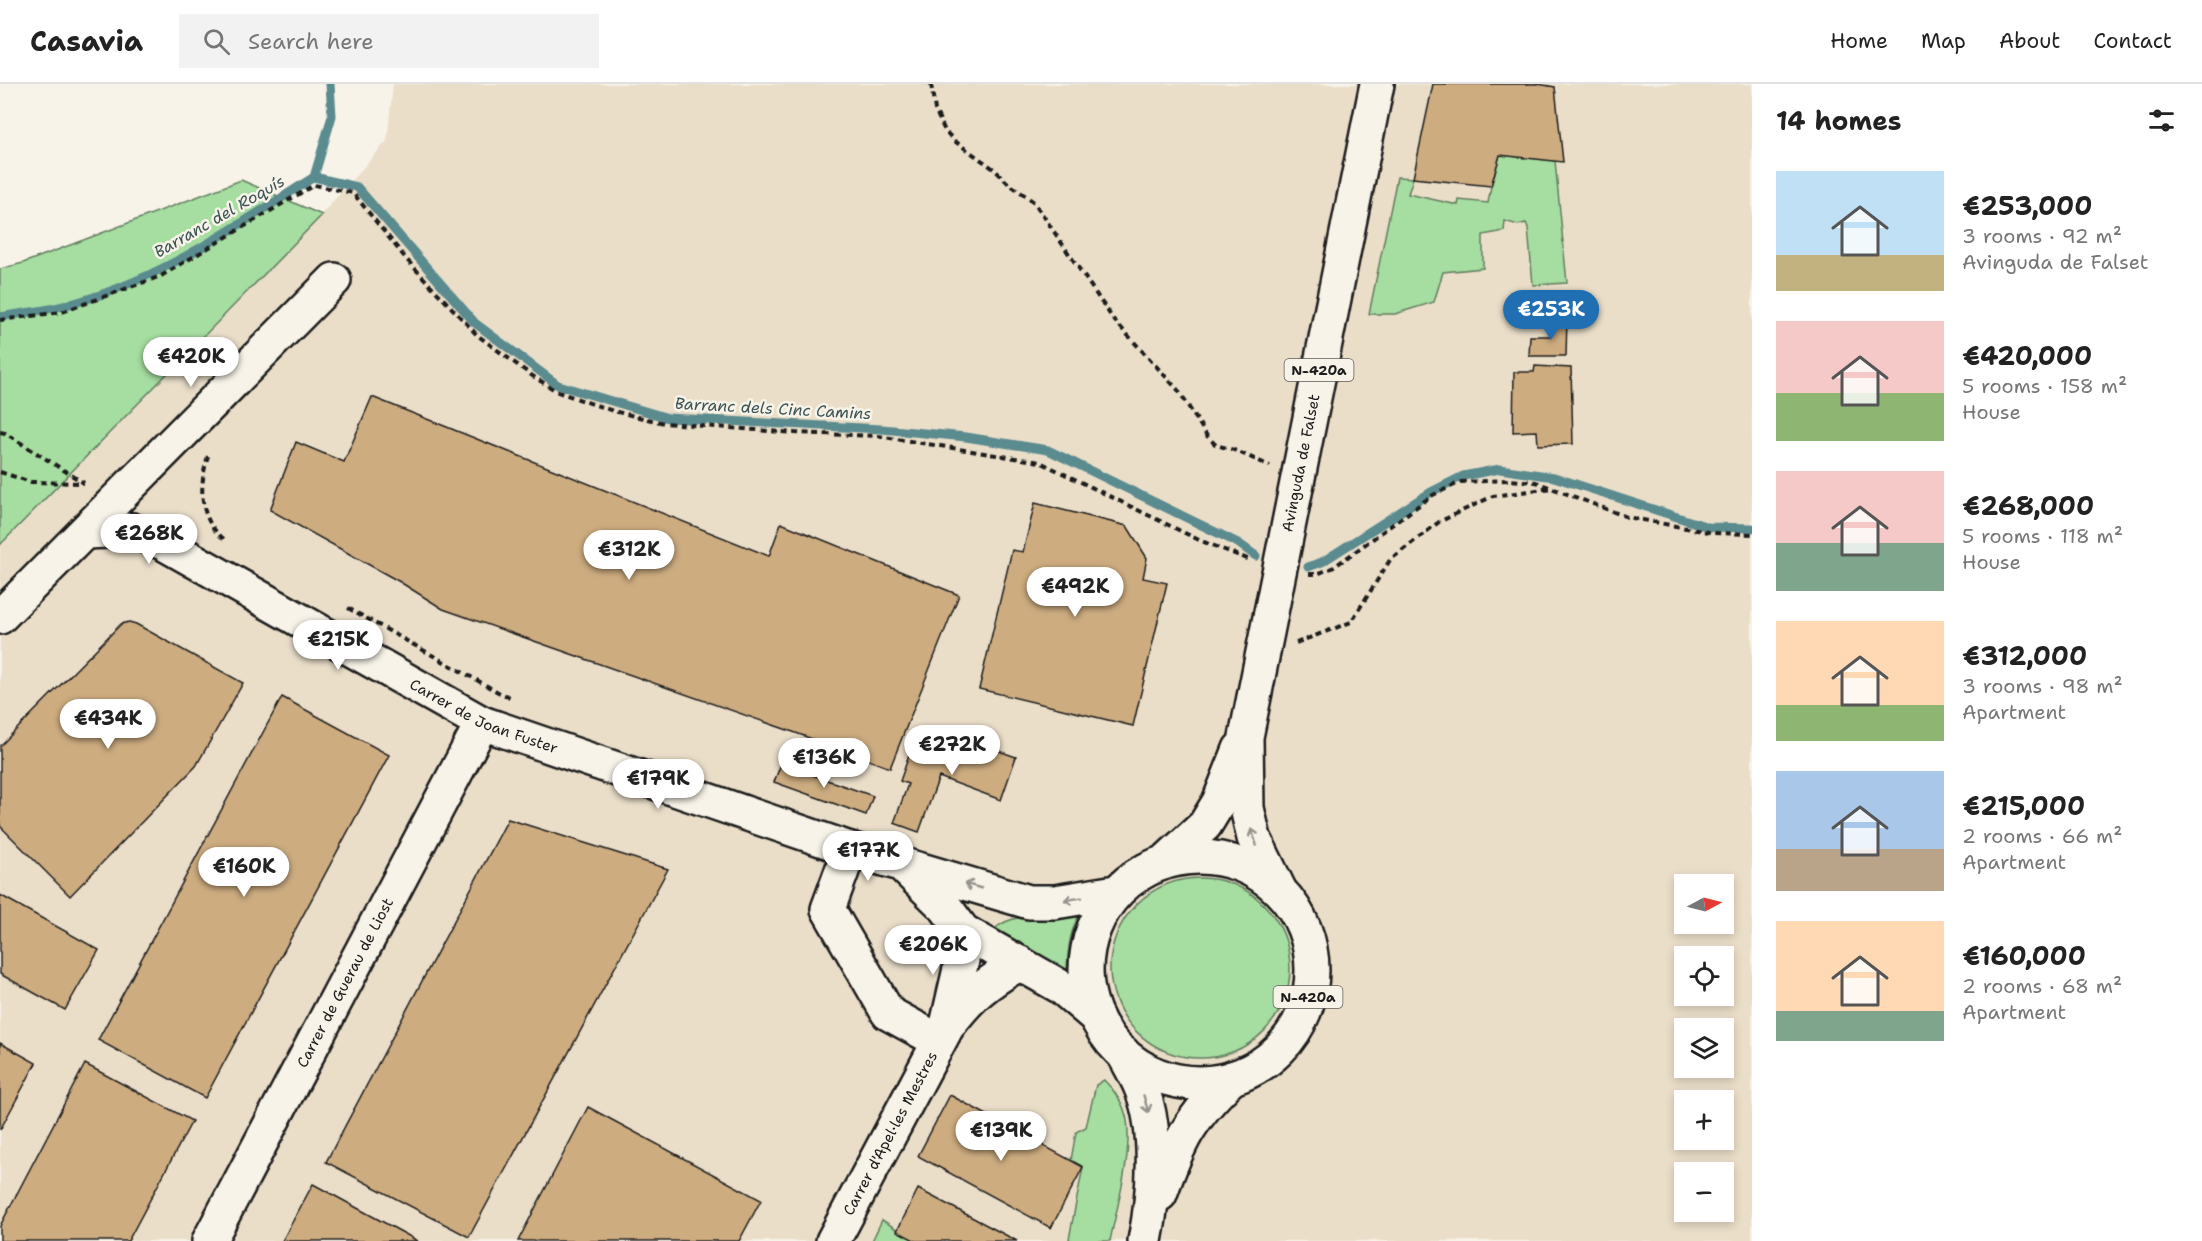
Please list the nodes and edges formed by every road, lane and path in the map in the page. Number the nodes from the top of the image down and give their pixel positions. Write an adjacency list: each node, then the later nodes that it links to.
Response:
1 (931, 84): 8 (path)
2 (1377, 84): 8 (street, Avinguda de Falset / N-420a)
3 (334, 280): 10 (street)
4 (0, 320): 13 (path)
5 (0, 432): 7 (path)
6 (208, 456): 12 (path)
7 (0, 472)
8 (1298, 478): 17 (street, Avinguda de Falset / N-420a)
9 (1553, 488): 11 (path); 14 (path); 17 (path)
10 (84, 532): 16 (street); 19 (street, Carrer de Joan Fuster)
11 (1752, 534)
12 (228, 541)
13 (1255, 562)
14 (1305, 574)
15 (339, 603): 18 (path)
16 (0, 618)
17 (1262, 656): 20 (street, Avinguda de Falset / N-420a)
18 (521, 700)
19 (482, 723): 21 (street, Carrer de Joan Fuster); 34 (street, Carrer de Guerau de Liost)
20 (1246, 737): 22 (street, N-420a); 24 (street, N-420a, one-way to 20)
21 (850, 849): 23 (street, Carrer de Joan Fuster); 30 (street)
22 (1166, 861): 24 (street, N-420a); 25 (street, N-420a)
23 (902, 866): 26 (street, Carrer de Joan Fuster, one-way to 23); 27 (street, Carrer de Joan Fuster)
24 (1279, 890): 32 (street, N-420a)
25 (1116, 892): 26 (street, Carrer de Joan Fuster, one-way to 26); 29 (street, N-420a)
26 (1029, 902): 27 (street, Carrer de Joan Fuster)
27 (963, 931): 28 (street, Carrer de Joan Fuster); 30 (street, Carrer d'Apel·les Mestres)
28 (1020, 963): 29 (street, Carrer de Joan Fuster); 30 (street, Carrer d'Apel·les Mestres)
29 (1095, 1016): 31 (street, N-420a)
30 (943, 1034): 35 (street, Carrer d'Apel·les Mestres)
31 (1122, 1051): 32 (street, N-420a); 33 (street, N-420a, one-way to 33)
32 (1232, 1078): 33 (street, N-420a)
33 (1146, 1235)
34 (209, 1241)
35 (833, 1241)

